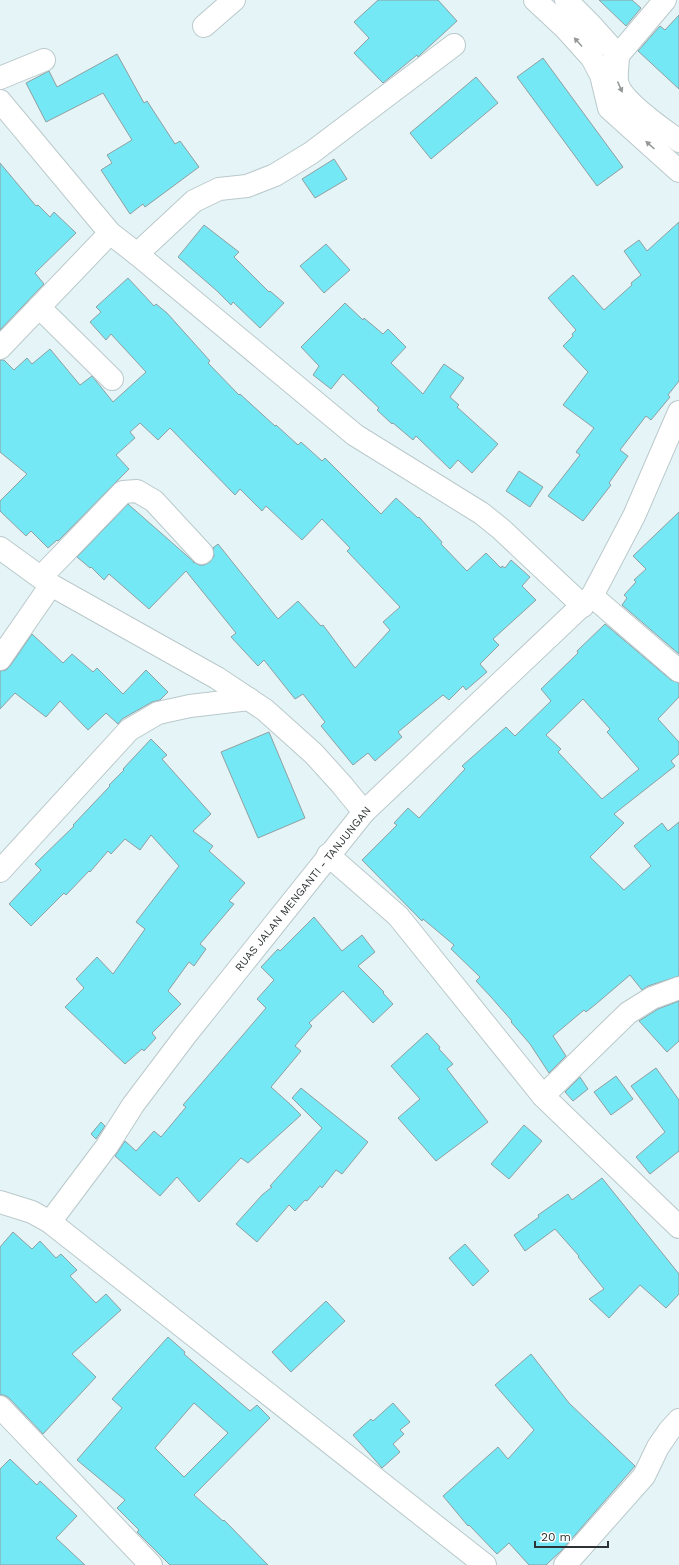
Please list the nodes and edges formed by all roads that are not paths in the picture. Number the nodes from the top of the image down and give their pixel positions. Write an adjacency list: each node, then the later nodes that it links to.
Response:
1 (234, 0): 5 (street)
2 (535, 0): 9 (street, one-way to 2)
3 (566, 0): 7 (street)
4 (665, 0): 7 (street)
5 (204, 26)
6 (454, 45): 15 (street)
7 (618, 55): 9 (street); 12 (street, one-way to 12)
8 (44, 60): 10 (street)
9 (601, 75): 13 (street, one-way to 9)
10 (0, 78)
11 (0, 101): 14 (street)
12 (679, 141)
13 (679, 172)
14 (110, 233): 15 (street); 16 (street)
15 (137, 254): 23 (street)
16 (39, 307): 17 (street); 18 (street)
17 (0, 348)
18 (112, 379)
19 (679, 412): 23 (street, RUAS JALAN MENGANTI - TANJUNGAN)
20 (0, 548): 22 (street)
21 (202, 553): 22 (street)
22 (46, 581): 24 (street); 26 (street)
23 (588, 601): 25 (street); 27 (street, RUAS JALAN MENGANTI - TANJUNGAN)
24 (0, 659)
25 (679, 671)
26 (249, 699): 27 (street); 29 (street)
27 (364, 812): 28 (street, RUAS JALAN MENGANTI - TANJUNGAN)
28 (328, 855): 31 (street); 33 (street, RUAS JALAN MENGANTI - TANJUNGAN)
29 (0, 871)
30 (679, 988): 31 (street)
31 (543, 1096): 34 (street)
32 (0, 1202): 33 (street)
33 (50, 1222): 38 (street)
34 (679, 1227)
35 (0, 1407): 37 (street)
36 (679, 1420): 39 (street)
37 (151, 1565)
38 (486, 1565)
39 (565, 1565)

